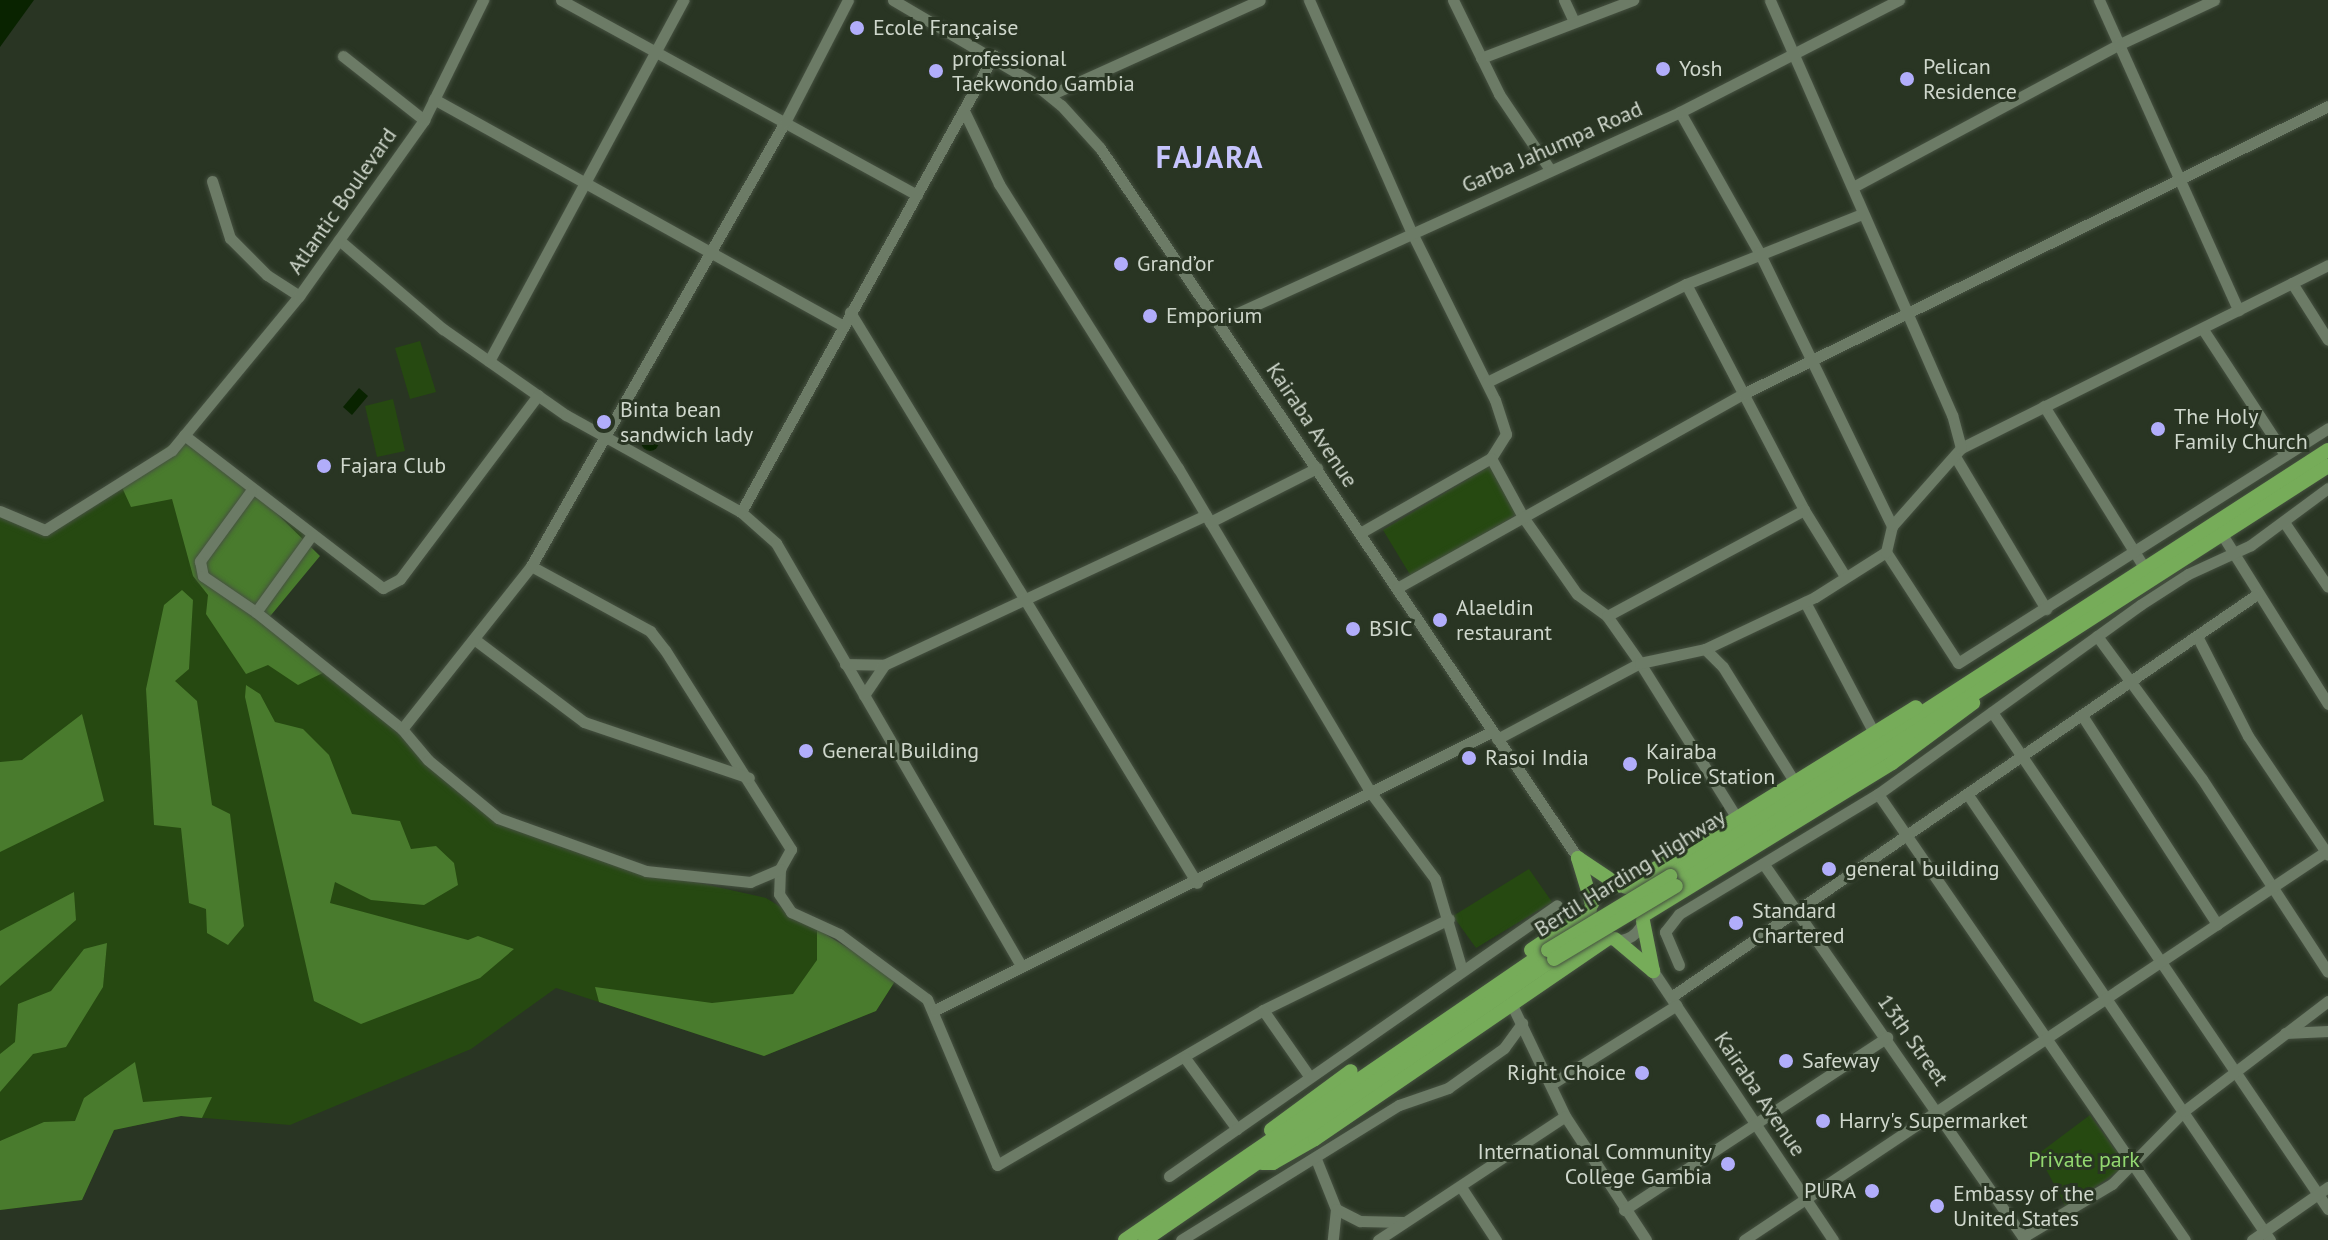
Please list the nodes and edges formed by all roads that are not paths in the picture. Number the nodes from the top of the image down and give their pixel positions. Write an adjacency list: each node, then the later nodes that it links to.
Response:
1 (483, 0): 23 (street, Atlantic Boulevard)
2 (561, 0): 17 (street)
3 (683, 0): 17 (street)
4 (848, 0): 28 (street)
5 (893, 0): 19 (street, Kairaba Avenue)
6 (1260, 0): 22 (street)
7 (1309, 0): 36 (street)
8 (1453, 0): 21 (street)
9 (1564, 0): 15 (street)
10 (1633, 0): 15 (street)
11 (1770, 0): 18 (street)
12 (1899, 0): 18 (street, Garba Jahumpa Road)
13 (2099, 0): 16 (street)
14 (2214, 0): 16 (street)
15 (1574, 21): 21 (street)
16 (2118, 45): 30 (street); 33 (street)
17 (657, 49): 28 (street); 32 (street)
18 (1791, 54): 25 (street, Garba Jahumpa Road); 33 (street)
19 (994, 55): 22 (street, Kairaba Avenue); 26 (street)
20 (343, 56): 27 (street)
21 (1481, 58): 29 (street)
22 (1050, 95): 47 (street, Kairaba Avenue)
23 (434, 99): 27 (street, Atlantic Boulevard); 32 (street)
24 (2328, 106): 30 (street)
25 (1680, 112): 29 (street, Garba Jahumpa Road); 39 (street)
26 (965, 113): 34 (street); 72 (street)
27 (424, 120): 37 (street, Atlantic Boulevard)
28 (785, 122): 34 (street); 38 (street)
29 (1549, 168): 36 (street, Garba Jahumpa Road)
30 (2182, 179): 44 (street); 46 (street)
31 (212, 181): 43 (street)
32 (584, 183): 38 (street); 51 (street)
33 (1853, 187): 35 (street)
34 (917, 195): 45 (street)
35 (1862, 214): 39 (street); 46 (street)
36 (1412, 233): 47 (street, Garba Jahumpa Road); 53 (street)
37 (339, 240): 43 (street, Atlantic Boulevard); 51 (street)
38 (712, 250): 48 (street); 59 (street)
39 (1759, 252): 42 (street); 52 (street)
40 (2328, 265): 41 (street)
41 (2292, 283): 44 (street); 50 (street)
42 (1686, 284): 53 (street); 54 (street)
43 (299, 296): 58 (street, Atlantic Boulevard)
44 (2238, 310): 49 (street)
45 (850, 312): 48 (street); 87 (street)
46 (1905, 317): 52 (street); 61 (street)
47 (1218, 322): 65 (street, Kairaba Avenue)
48 (841, 325): 70 (street)
49 (2204, 331): 56 (street); 62 (street)
50 (2328, 340)
51 (489, 361): 55 (street)
52 (1809, 363): 54 (street); 74 (street)
53 (1487, 382): 63 (street)
54 (1743, 394): 68 (street); 71 (street)
55 (538, 395): 59 (street); 76 (street)
56 (2044, 406): 61 (street); 79 (street)
57 (2328, 428): 62 (street)
58 (184, 435): 67 (street); 69 (street, Atlantic Boulevard)
59 (606, 436): 70 (street); 81 (street)
60 (2328, 450): 82 (main road, Bertil Harding Highway)
61 (1958, 453): 74 (street); 89 (street)
62 (2285, 455): 79 (street)
63 (1491, 458): 71 (street); 75 (street)
64 (2328, 466): 77 (main road, Bertil Harding Highway)
65 (1317, 468): 72 (street); 75 (street, Kairaba Avenue)
66 (2328, 488): 73 (street)
67 (251, 491): 76 (street); 90 (street)
68 (1804, 510): 83 (street); 91 (street)
69 (0, 511)
70 (741, 512): 97 (street)
71 (1523, 517): 85 (street); 91 (street)
72 (1208, 519): 87 (street); 111 (street)
73 (2284, 522): 80 (street); 84 (street)
74 (1892, 526): 78 (street)
75 (1360, 533): 85 (street, Kairaba Avenue)
76 (311, 536): 90 (street)
77 (2223, 536): 80 (street); 100 (main road, Bertil Harding Highway)
78 (1886, 552): 83 (street); 89 (street)
79 (2133, 552): 82 (street); 89 (street)
80 (2233, 554): 86 (street); 92 (street)
81 (531, 566): 94 (street); 109 (street)
82 (2145, 569): 100 (main road, Bertil Harding Highway)
83 (1845, 576): 88 (street)
84 (2328, 587)
85 (1397, 588): 107 (street, Kairaba Avenue)
86 (2256, 595): 93 (street); 102 (street)
87 (1025, 597): 98 (street); 120 (street)
88 (1805, 602): 95 (street); 106 (street)
89 (2046, 609)
90 (256, 612): 105 (street)
91 (1607, 616): 96 (street)
92 (2097, 636): 99 (street); 103 (street)
93 (2197, 636): 99 (street); 116 (street)
94 (474, 639): 105 (street); 109 (street)
95 (1705, 649): 96 (street); 110 (street)
96 (1640, 663): 107 (street); 114 (street)
97 (845, 664): 98 (street); 101 (street)
98 (884, 665): 101 (street)
99 (2134, 683): 104 (street); 121 (street)
100 (1974, 688): 106 (main road); 126 (main road); 156 (main road, Bertil Harding Highway, bridge)
101 (864, 695): 132 (street)
102 (2328, 704)
103 (1992, 712): 108 (street); 112 (street)
104 (2083, 717): 108 (street); 128 (street)
105 (402, 729): 119 (street)
106 (1873, 731): 110 (main road)
107 (1494, 736): 111 (street); 117 (street, Kairaba Avenue)
108 (2023, 757): 113 (street); 130 (street)
109 (749, 778): 119 (street)
110 (1794, 781): 114 (main road)
111 (1371, 793): 120 (street); 127 (street)
112 (1878, 794): 115 (street); 118 (street)
113 (1968, 795): 115 (street); 136 (street)
114 (1737, 818): 122 (main road)
115 (1908, 836): 125 (street); 146 (street)
116 (2327, 852): 121 (street)
117 (1578, 858): 122 (main road); 124 (main road)
118 (1765, 866): 125 (street, 13th Street); 131 (street)
119 (780, 869): 140 (street)
120 (1197, 883): 132 (street)
121 (2272, 886): 128 (street); 135 (street)
122 (1623, 887): 124 (street); 126 (street)
123 (1557, 905): 133 (street)
124 (1591, 907): 129 (street); 156 (main road)
125 (1798, 913): 137 (street); 145 (street, 13th Street)
126 (1643, 918): 129 (street); 134 (main road)
127 (1449, 919): 133 (street); 141 (street)
128 (2217, 924): 130 (street)
129 (1612, 939): 134 (main road); 139 (main road)
130 (2162, 960): 136 (street); 148 (street)
131 (1679, 965)
132 (1021, 966): 140 (street)
133 (1462, 970): 149 (street)
134 (1653, 971): 137 (street, Kairaba Avenue)
135 (2328, 972)
136 (2110, 998): 146 (street); 152 (street)
137 (1674, 1001): 150 (street); 154 (street, Kairaba Avenue)
138 (2328, 1001): 144 (street)
139 (1512, 1005): 142 (street); 156 (main road)
140 (935, 1010): 147 (street)
141 (1263, 1010): 147 (street); 149 (street)
142 (1522, 1023): 150 (street); 157 (street)
143 (2328, 1031): 144 (street)
144 (2285, 1033): 148 (street)
145 (1887, 1037): 151 (street, 13th Street); 154 (street)
146 (2045, 1039): 151 (street); 158 (street)
147 (1185, 1058): 155 (street)
148 (2238, 1074): 152 (street); 161 (street)
149 (1309, 1076): 155 (street)
150 (1553, 1083): 153 (street)
151 (1939, 1110): 162 (street); 168 (street, 13th Street)
152 (2184, 1111): 158 (street); 167 (street)
153 (1565, 1116): 160 (street); 165 (street)
154 (1755, 1122): 162 (street, Kairaba Avenue); 165 (street)
155 (1237, 1129): 159 (street)
156 (1254, 1158): 169 (main road, Bertil Harding Highway); 170 (main road, Bertil Harding Highway)
157 (1316, 1159): 163 (street); 171 (street)
158 (2134, 1165): 168 (street); 178 (street)
159 (1169, 1176)
160 (1461, 1187): 166 (street); 174 (street)
161 (2323, 1191): 164 (street); 167 (street)
162 (1806, 1200): 176 (street); 177 (street, Kairaba Avenue)
163 (1336, 1209): 166 (street); 172 (street)
164 (2328, 1209)
165 (1624, 1210): 175 (street)
166 (1407, 1221): 173 (street)
167 (2267, 1236): 179 (street)
168 (2024, 1238)
169 (1125, 1240)
170 (1145, 1240)
171 (1181, 1240)
172 (1333, 1240)
173 (1378, 1240)
174 (1496, 1240)
175 (1646, 1240)
176 (1744, 1240)
177 (1833, 1240)
178 (2185, 1240)
179 (2252, 1240)

